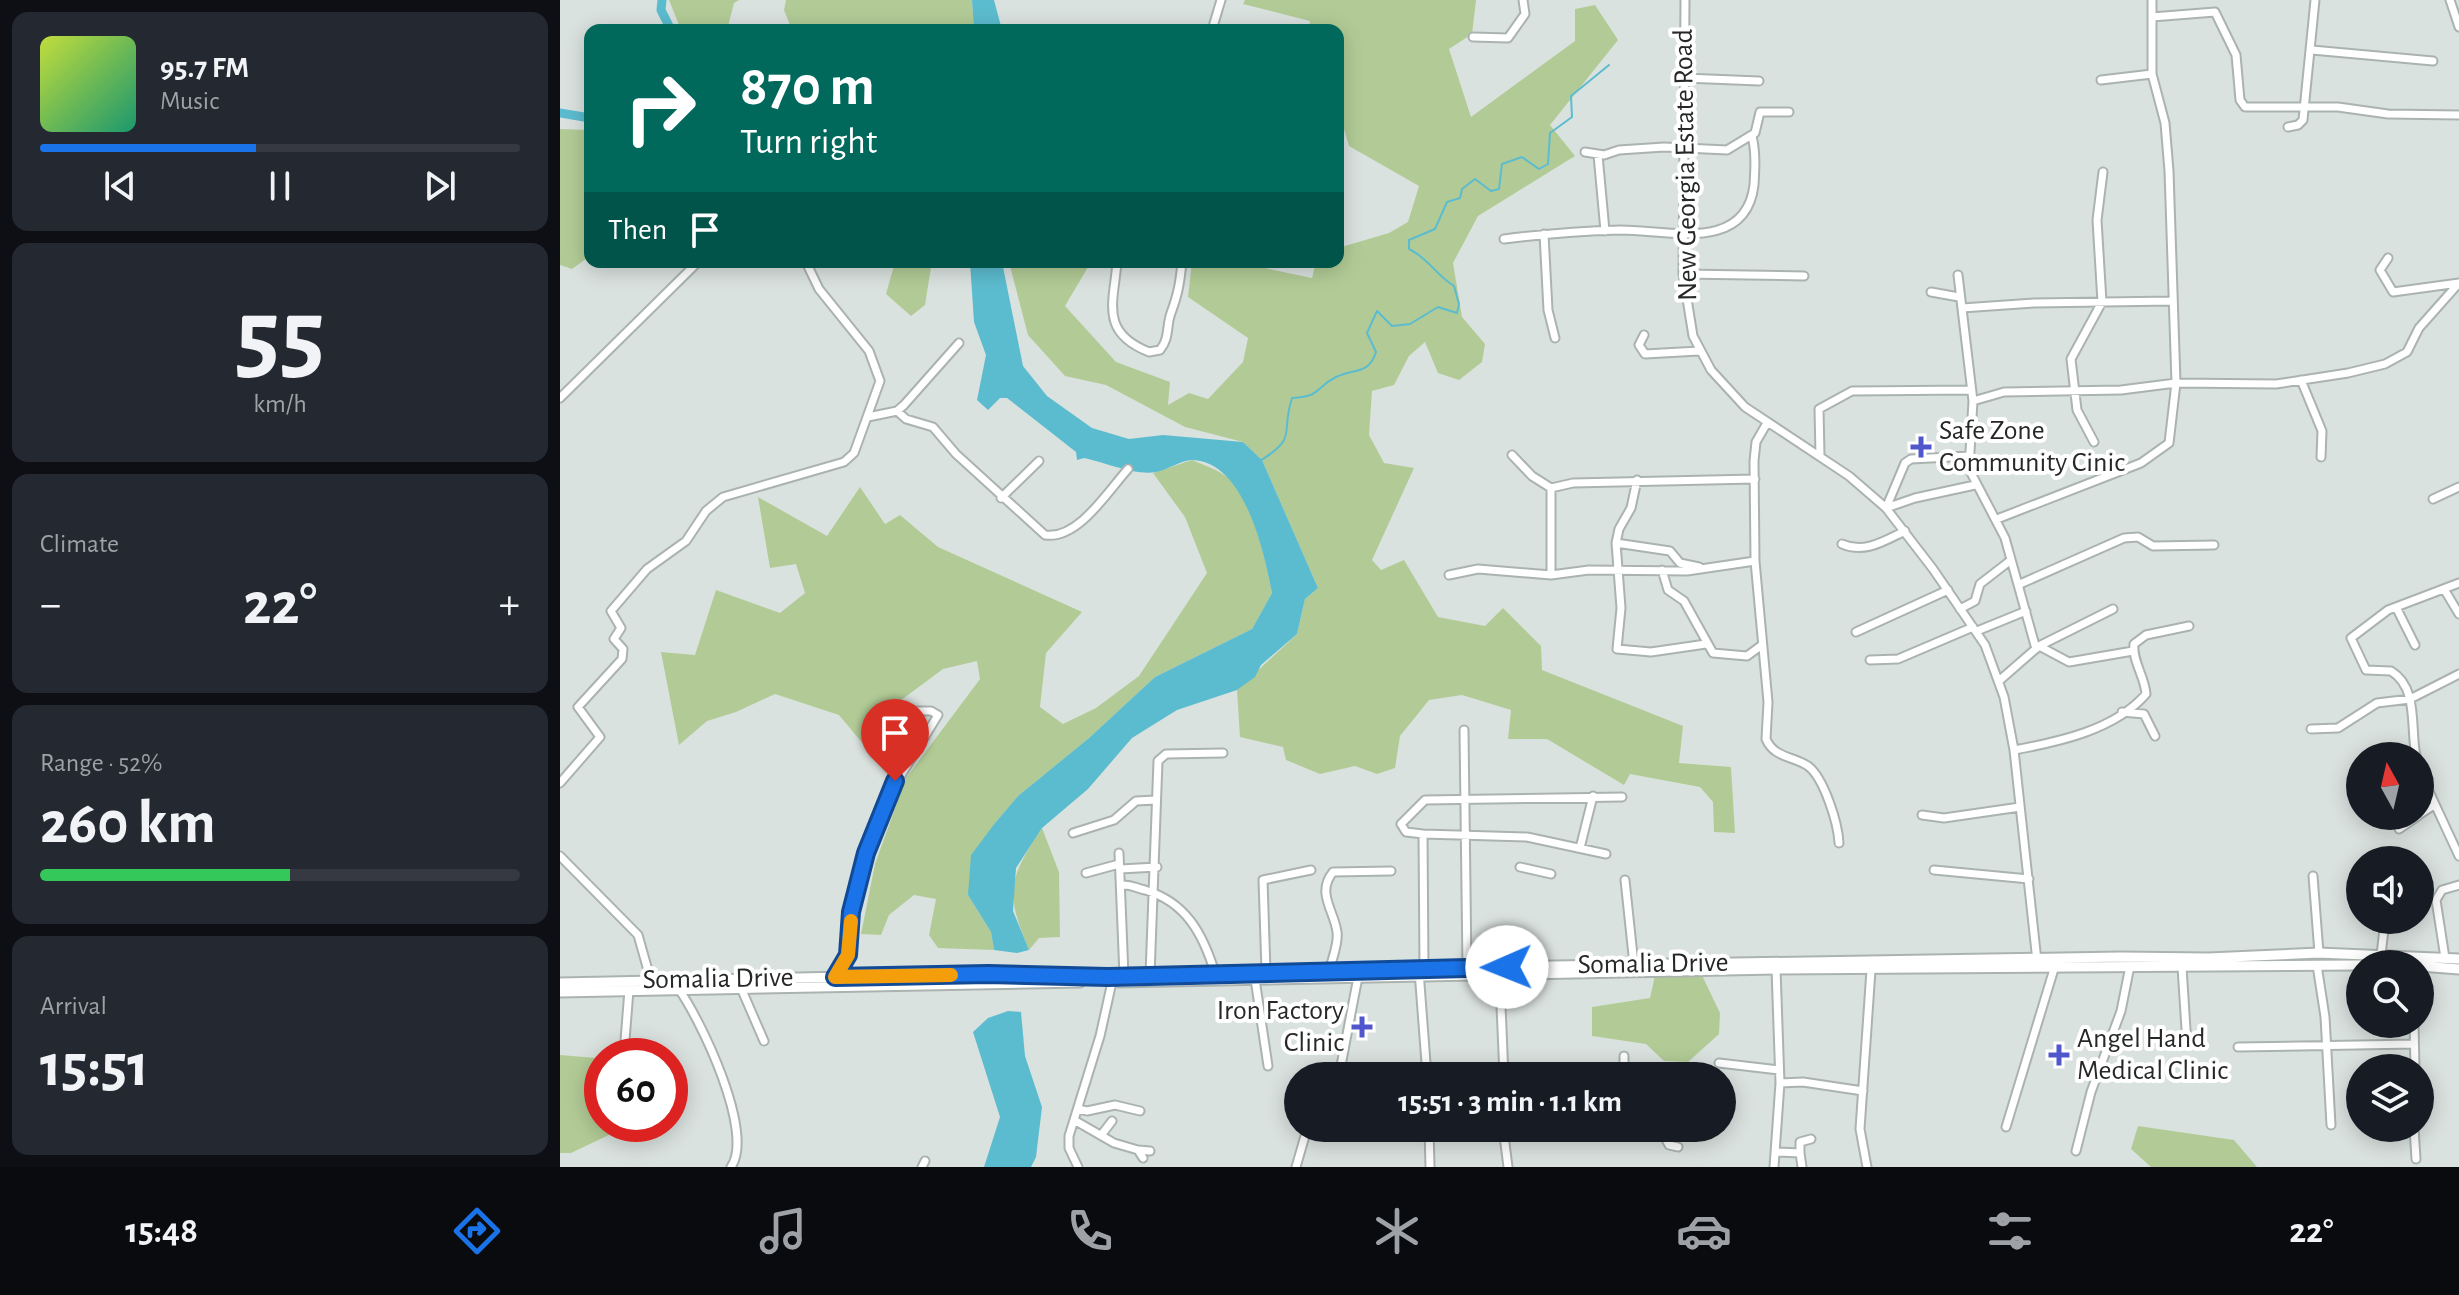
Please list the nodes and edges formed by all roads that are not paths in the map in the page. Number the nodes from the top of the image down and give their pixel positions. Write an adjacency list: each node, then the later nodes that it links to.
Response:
1 (1221, 0): 8 (street)
2 (1523, 0): 12 (street)
3 (1685, 0): 10 (street, New Georgia Estate Road)
4 (2152, 0): 7 (street)
5 (2315, 0): 13 (street)
6 (2450, 0): 9 (street)
7 (2152, 17): 15 (street); 19 (street)
8 (1214, 24)
9 (2459, 27)
10 (1685, 30): 11 (street); 16 (street, New Georgia Estate Road)
11 (1696, 30)
12 (1473, 37)
13 (2312, 50): 14 (street); 19 (street)
14 (2433, 61)
15 (2152, 74): 17 (street); 43 (street)
16 (1684, 78): 18 (street); 24 (street, New Georgia Estate Road)
17 (2101, 80)
18 (1759, 81)
19 (2303, 107): 21 (street); 22 (street)
20 (1789, 112): 23 (street)
21 (2459, 115)
22 (2288, 127)
23 (1752, 136): 24 (street); 30 (street)
24 (1684, 148): 26 (street); 30 (street, New Georgia Estate Road)
25 (1585, 152): 26 (street)
26 (1598, 155): 28 (street)
27 (2103, 172): 44 (street)
28 (1605, 231): 29 (street); 30 (street)
29 (1544, 234): 31 (street); 47 (street)
30 (1683, 234): 37 (street, New Georgia Estate Road)
31 (1504, 239)
32 (2388, 258): 40 (street)
33 (692, 268): 54 (street)
34 (809, 268): 57 (street)
35 (1116, 268): 36 (street)
36 (1181, 268)
37 (1683, 274): 39 (street); 49 (street, New Georgia Estate Road)
38 (1958, 275): 42 (street)
39 (1804, 276)
40 (2459, 283): 50 (street)
41 (1931, 292): 42 (street)
42 (1959, 297): 45 (street)
43 (2173, 301): 44 (street); 51 (street)
44 (2102, 302): 45 (street); 52 (street)
45 (1962, 308): 53 (street)
46 (1644, 335): 49 (street)
47 (1555, 338)
48 (959, 343): 56 (street)
49 (1699, 351): 58 (street, New Georgia Estate Road)
50 (2301, 380): 51 (street); 63 (street)
51 (2176, 383): 52 (street); 74 (street)
52 (2073, 389): 55 (street); 59 (street)
53 (1971, 390): 55 (street); 61 (street)
54 (560, 398)
55 (1973, 401): 62 (street)
56 (897, 411): 57 (street); 71 (street)
57 (868, 417): 115 (street)
58 (1767, 423): 61 (street, New Georgia Estate Road); 66 (street)
59 (2094, 442)
60 (1512, 455): 70 (street)
61 (1820, 456): 73 (street, New Georgia Estate Road)
62 (1970, 456): 68 (street); 73 (street)
63 (2321, 457)
64 (1039, 461): 71 (street)
65 (1128, 469): 71 (street)
66 (1755, 479): 67 (street); 80 (street)
67 (1637, 480): 70 (street); 76 (street)
68 (1975, 485): 73 (street); 74 (street)
69 (2459, 487): 72 (street)
70 (1551, 488): 85 (street)
71 (1001, 498)
72 (2433, 499)
73 (1886, 508): 75 (street, New Georgia Estate Road)
74 (1997, 519): 79 (street)
75 (1905, 531): 77 (street); 89 (street, New Georgia Estate Road)
76 (1616, 543): 81 (street); 82 (street)
77 (1842, 544)
78 (2214, 545): 87 (street)
79 (2011, 560): 87 (street); 91 (street)
80 (1755, 561): 81 (street); 99 (street)
81 (1704, 568): 83 (street)
82 (1616, 569): 83 (street); 85 (street); 98 (street)
83 (1662, 570): 98 (street)
84 (1449, 575): 85 (street)
85 (1551, 575)
86 (2459, 583): 88 (street)
87 (2020, 584): 93 (street)
88 (2444, 589): 90 (street); 94 (street)
89 (1948, 590): 91 (street, New Georgia Estate Road); 97 (street)
90 (2396, 607): 100 (street); 106 (street)
91 (1960, 609): 96 (street, New Georgia Estate Road)
92 (2113, 609): 101 (street)
93 (2026, 611): 96 (street); 101 (street)
94 (2459, 614)
95 (2189, 626): 102 (street)
96 (1975, 629): 103 (street); 105 (street, New Georgia Estate Road)
97 (1856, 632)
98 (1706, 644): 99 (street)
99 (1762, 645): 126 (street)
100 (2415, 645)
101 (2038, 647): 102 (street); 105 (street)
102 (2133, 651): 108 (street)
103 (1870, 660)
104 (2459, 674): 106 (street)
105 (2000, 680): 113 (street, New Georgia Estate Road)
106 (2410, 699): 109 (street); 112 (street)
107 (917, 711): 170 (street)
108 (2122, 712): 111 (street); 113 (street)
109 (2311, 729)
110 (1464, 730): 119 (street)
111 (2155, 736)
112 (2415, 742)
113 (2014, 750): 121 (street, New Georgia Estate Road)
114 (1223, 753): 118 (street)
115 (560, 783)
116 (1593, 796): 117 (street); 119 (street); 127 (street)
117 (1622, 797)
118 (1156, 800): 123 (street); 133 (street)
119 (1467, 801): 124 (street); 125 (street)
120 (2434, 805): 131 (street)
121 (2020, 807): 122 (street); 141 (street, New Georgia Estate Road)
122 (1922, 815)
123 (1073, 833)
124 (1423, 834): 125 (street); 164 (street)
125 (1466, 834): 127 (street); 158 (street)
126 (1839, 843)
127 (1580, 848): 129 (street)
128 (1119, 853): 132 (street)
129 (1606, 854)
130 (560, 856): 173 (street)
131 (2459, 856)
132 (1120, 866): 133 (street); 138 (street); 143 (street)
133 (1157, 867): 145 (street)
134 (1520, 867): 139 (street)
135 (1311, 870): 165 (street)
136 (1934, 870): 141 (street)
137 (1391, 871): 159 (street)
138 (1086, 873)
139 (1551, 874)
140 (2313, 876): 146 (street)
141 (2029, 879): 151 (street, New Georgia Estate Road)
142 (1625, 880): 152 (street)
143 (1121, 885): 145 (street); 169 (street)
144 (2459, 885): 149 (street)
145 (1155, 893): 166 (street); 167 (street)
146 (2319, 953): 147 (main road, Somalia Drive); 151 (main road, Somalia Drive)
147 (2346, 954)
148 (2434, 957): 149 (main road, Somalia Drive)
149 (2445, 958): 150 (main road, Somalia Drive)
150 (2459, 959)
151 (2037, 964): 152 (main road, Somalia Drive); 161 (main road, Somalia Drive); 163 (main road, Somalia Drive)
152 (1634, 965): 158 (main road, Somalia Drive)
153 (2317, 965): 154 (main road, Somalia Drive); 156 (main road, Somalia Drive); 186 (street)
154 (2346, 965)
155 (2130, 966): 156 (main road, Somalia Drive); 161 (main road, Somalia Drive); 214 (street)
156 (2182, 967): 184 (street)
157 (2434, 967): 162 (main road)
158 (1467, 968): 164 (main road, Somalia Drive)
159 (1330, 969): 164 (main road, Somalia Drive); 165 (main road, Somalia Drive)
160 (1776, 969): 163 (main road, Somalia Drive); 168 (main road, Somalia Drive); 195 (street)
161 (2054, 969): 203 (street)
162 (2459, 969)
163 (1871, 970): 197 (street)
164 (1421, 971): 168 (main road, Somalia Drive); 171 (main road, Somalia Drive); 190 (street)
165 (1266, 972): 166 (main road, Somalia Drive)
166 (1215, 973): 167 (main road, Somalia Drive)
167 (1150, 975): 169 (main road, Somalia Drive)
168 (1505, 975): 191 (street)
169 (1124, 976): 170 (main road, Somalia Drive)
170 (835, 977): 173 (main road, Somalia Drive)
171 (1358, 977): 172 (main road, Somalia Drive); 189 (street)
172 (1255, 979): 174 (main road, Somalia Drive); 194 (street)
173 (651, 981): 175 (main road, Somalia Drive)
174 (1112, 982): 177 (main road, Somalia Drive); 198 (street)
175 (560, 983)
176 (678, 988): 177 (main road, Somalia Drive); 178 (main road, Somalia Drive); 219 (street)
177 (741, 988): 182 (street)
178 (629, 990): 179 (main road, Somalia Drive); 180 (street)
179 (560, 992)
180 (625, 1038)
181 (2414, 1038): 183 (street)
182 (764, 1041)
183 (2414, 1044): 186 (street); 187 (street)
184 (2187, 1045)
185 (2238, 1047): 186 (street)
186 (2325, 1048): 202 (street)
187 (2414, 1054)
188 (1624, 1056): 192 (street)
189 (1342, 1062)
190 (1426, 1062)
191 (1504, 1062)
192 (1624, 1062)
193 (1736, 1065): 195 (street)
194 (1268, 1066)
195 (1779, 1070): 196 (street)
196 (1780, 1083): 197 (street); 215 (street)
197 (1863, 1091): 226 (street)
198 (1078, 1109): 199 (street); 200 (street)
199 (1140, 1111)
200 (1074, 1120): 204 (street); 220 (street)
201 (1112, 1121): 204 (street)
202 (2331, 1125)
203 (2006, 1127)
204 (1102, 1134): 212 (street)
205 (1811, 1139): 216 (street)
206 (1303, 1142): 221 (street)
207 (1429, 1142): 222 (street)
208 (1505, 1142): 223 (street)
209 (1667, 1142): 211 (street)
210 (2415, 1142): 218 (street)
211 (1678, 1147)
212 (1138, 1150): 213 (street); 217 (street)
213 (1150, 1151)
214 (2076, 1151)
215 (1776, 1152): 216 (street); 224 (street)
216 (1800, 1153): 225 (street)
217 (1143, 1158)
218 (2416, 1159)
219 (731, 1167)
220 (1078, 1167)
221 (1296, 1167)
222 (1430, 1167)
223 (1508, 1167)
224 (1774, 1167)
225 (1802, 1167)
226 (1867, 1167)

